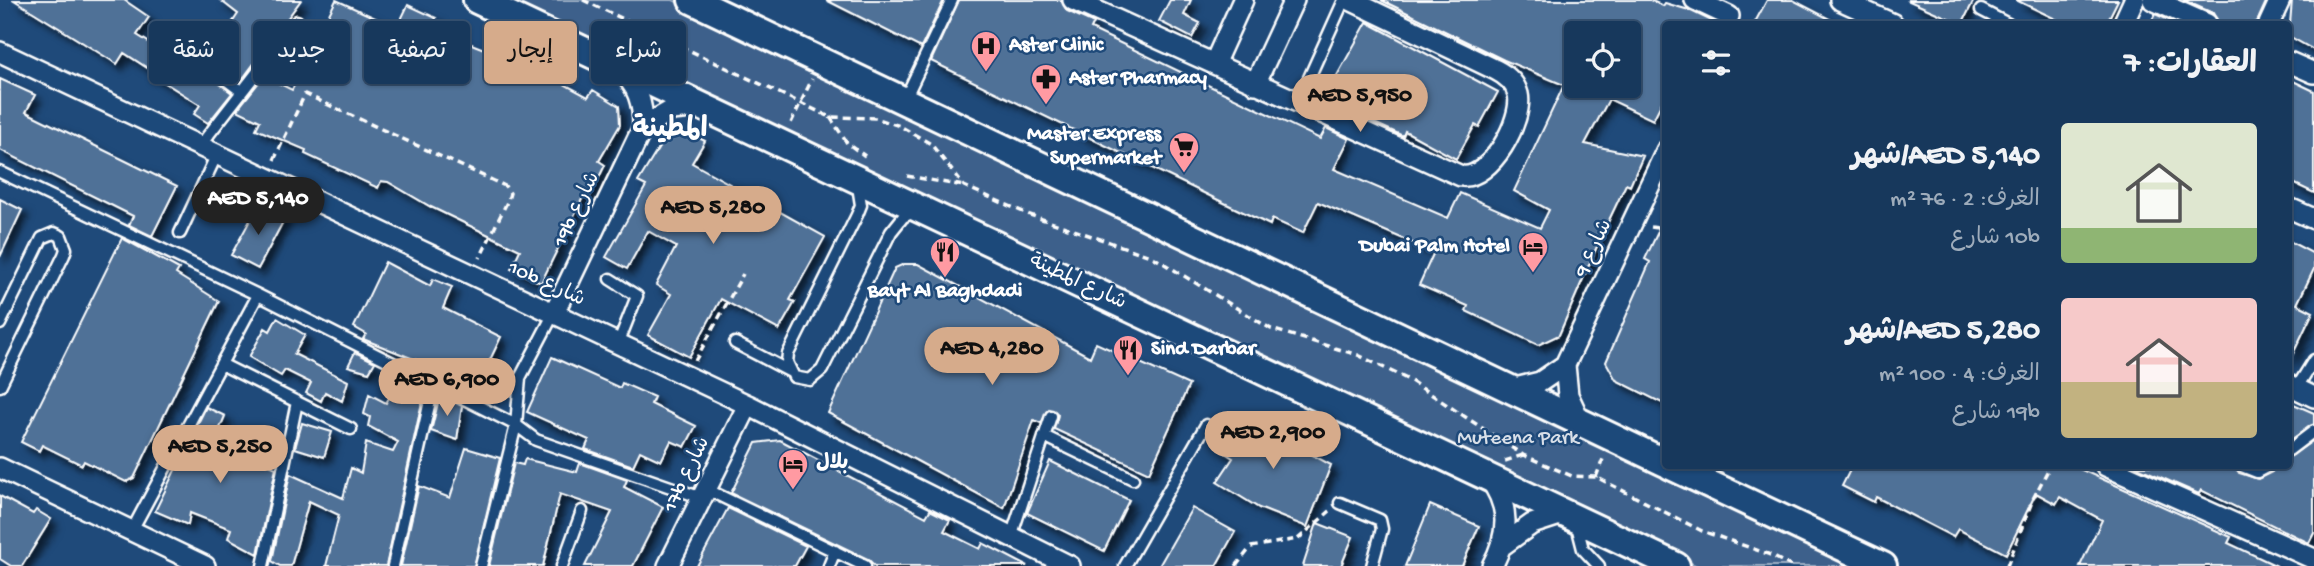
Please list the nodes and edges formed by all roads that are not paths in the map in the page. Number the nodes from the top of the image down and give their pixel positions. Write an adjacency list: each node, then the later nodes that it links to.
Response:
1 (477, 0): 24 (street, شارع المطينة)
2 (692, 0): 22 (street)
3 (722, 0): 22 (street)
4 (952, 0): 35 (lane)
5 (1073, 0): 26 (street)
6 (1243, 0): 26 (street)
7 (1294, 0): 33 (street)
8 (1344, 0): 29 (lane)
9 (1350, 0): 33 (street)
10 (1695, 0): 16 (street)
11 (1840, 0): 17 (street)
12 (2134, 0): 19 (street)
13 (2153, 0): 20 (street)
14 (2280, 0): 21 (street)
15 (1980, 10): 18 (lane)
16 (1730, 14)
17 (1886, 21)
18 (2002, 21)
19 (2124, 21)
20 (2200, 21)
21 (2270, 21)
22 (741, 23): 35 (street)
23 (0, 52): 38 (street, 10b شارع)
24 (591, 54)
25 (2292, 63): 27 (street)
26 (1214, 64): 33 (street)
27 (2314, 73)
28 (253, 76): 34 (lane)
29 (1308, 80)
30 (232, 84): 34 (lane)
31 (633, 84): 37 (street)
32 (655, 84): 36 (street, شارع المطينة)
33 (1255, 84)
34 (241, 91): 38 (lane)
35 (904, 102): 58 (street)
36 (705, 108): 37 (street); 40 (street, شارع المطينة)
37 (643, 127): 48 (street, 19b شارع)
38 (208, 151): 45 (lane); 48 (street, 10b شارع)
39 (1662, 160): 54 (street, شارع 9)
40 (861, 168): 43 (street, شارع المطينة); 55 (lane)
41 (0, 172): 47 (lane)
42 (2292, 209): 44 (street)
43 (922, 210): 55 (lane); 74 (street, شارع المطينة)
44 (2314, 219)
45 (180, 233)
46 (610, 279): 51 (lane)
47 (258, 295): 53 (lane); 56 (lane)
48 (554, 313): 51 (street, 10b شارع); 64 (lane)
49 (0, 324): 57 (lane)
50 (735, 343): 55 (lane)
51 (618, 344): 61 (street, 10b شارع)
52 (2314, 360): 59 (lane)
53 (221, 365): 60 (lane); 80 (lane)
54 (1565, 366): 58 (street); 63 (street)
55 (789, 371)
56 (434, 383): 64 (lane); 88 (lane)
57 (0, 386)
58 (1511, 390): 63 (street)
59 (2300, 390)
60 (297, 402): 66 (lane); 87 (lane)
61 (748, 405): 76 (street, 17b شارع); 81 (street, 10b شارع)
62 (1051, 416): 68 (lane)
63 (1581, 423): 70 (street)
64 (516, 425): 76 (lane); 89 (lane)
65 (1206, 425): 95 (lane)
66 (351, 429)
67 (2314, 431): 69 (lane)
68 (1044, 436): 75 (lane); 81 (lane)
69 (2292, 448)
70 (1662, 461)
71 (0, 468): 80 (street)
72 (1677, 469): 99 (street)
73 (2113, 469): 84 (street)
74 (1487, 475): 79 (street, شارع المطينة); 82 (street)
75 (1133, 479)
76 (704, 494): 83 (lane); 91 (street, 17b شارع)
77 (1340, 503): 96 (lane)
78 (582, 511): 90 (lane)
79 (1571, 516): 82 (street); 85 (street, شارع المطينة); 98 (lane)
80 (131, 531): 86 (street)
81 (1010, 537): 94 (street, 10b شارع)
82 (1503, 545): 97 (street)
83 (835, 551): 92 (lane); 93 (lane)
84 (2314, 559)
85 (1668, 564)
86 (205, 566)
87 (263, 566)
88 (393, 566)
89 (481, 566)
90 (562, 566)
91 (668, 566)
92 (829, 566)
93 (865, 566)
94 (1070, 566)
95 (1125, 566)
96 (1372, 566)
97 (1492, 566)
98 (1599, 566)
99 (1883, 566)

